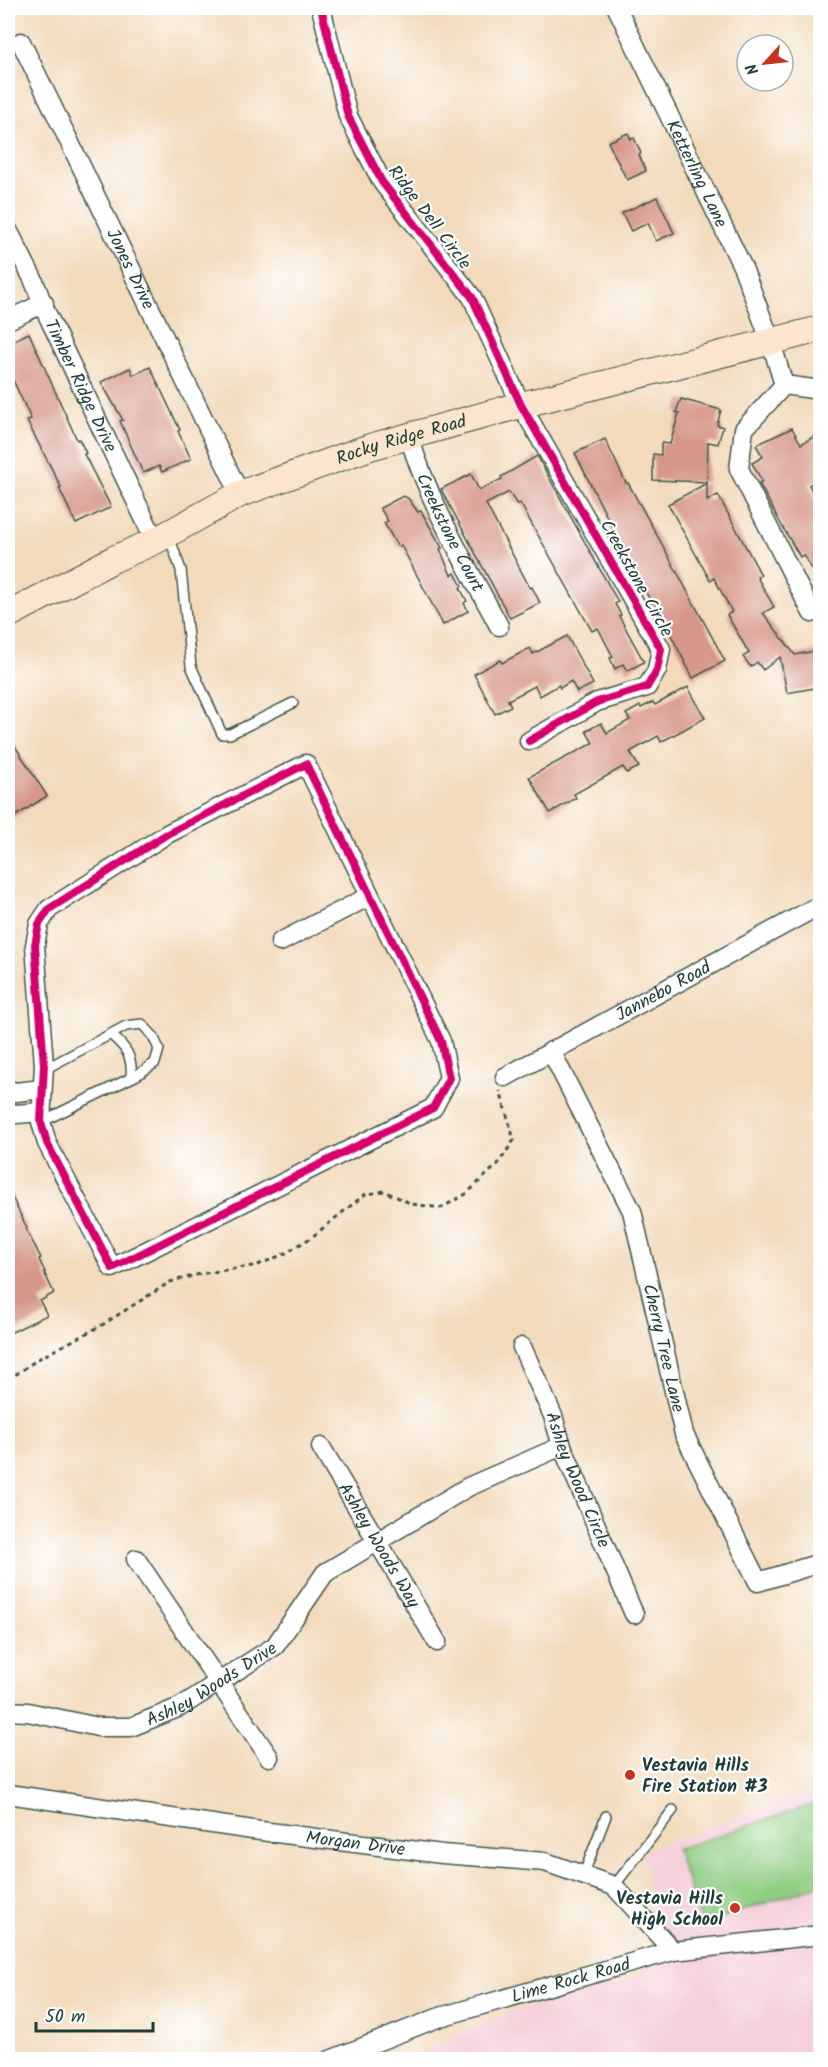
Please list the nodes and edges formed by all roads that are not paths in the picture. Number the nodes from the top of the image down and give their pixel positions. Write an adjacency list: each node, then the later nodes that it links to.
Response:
1 (321, 8): 11 (street, Ridge Dell Circle)
2 (617, 8): 8 (street, Ketterling Lane)
3 (21, 42): 13 (street, Jones Drive)
4 (8, 230): 5 (street, Timber Ridge Drive)
5 (44, 303): 6 (street); 14 (street, Timber Ridge Drive)
6 (8, 320)
7 (820, 329): 8 (main road, Rocky Ridge Road)
8 (771, 342): 9 (street, Ketterling Lane); 11 (main road, Rocky Ridge Road)
9 (784, 385): 10 (street); 15 (street)
10 (820, 390)
11 (521, 405): 12 (main road, Rocky Ridge Road); 19 (street, Creekstone Circle)
12 (409, 436): 13 (main road, Rocky Ridge Road); 17 (street, Creekstone Court)
13 (240, 494): 14 (main road, Rocky Ridge Road)
14 (162, 537): 16 (main road, Rocky Ridge Road); 18 (lane)
15 (812, 613)
16 (8, 615)
17 (499, 626)
18 (293, 703)
19 (529, 741)
20 (370, 896): 22 (street); 25 (street); 31 (street)
21 (820, 904): 24 (street, Jannebo Road)
22 (280, 942)
23 (111, 1035): 25 (lane); 26 (lane); 26 (lane)
24 (551, 1050): 27 (street, Jannebo Road); 37 (street, Cherry Tree Lane)
25 (43, 1070): 28 (street)
26 (131, 1077): 31 (lane)
27 (506, 1077)
28 (42, 1089): 29 (street); 31 (street)
29 (8, 1090)
30 (8, 1112): 31 (street)
31 (41, 1117)
32 (522, 1347): 33 (street, Ashley Wood Circle)
33 (562, 1446): 35 (street, Ashley Woods Drive); 38 (street, Ashley Wood Circle)
34 (321, 1448): 35 (street, Ashley Woods Way)
35 (377, 1540): 39 (street, Ashley Woods Way); 40 (street, Ashley Woods Drive)
36 (136, 1559): 40 (street)
37 (820, 1563)
38 (634, 1614)
39 (436, 1642)
40 (219, 1682): 41 (street, Ashley Woods Drive); 42 (street)
41 (8, 1711)
42 (269, 1757)
43 (8, 1794): 46 (street, Morgan Drive)
44 (673, 1810): 47 (lane)
45 (606, 1816): 46 (lane)
46 (583, 1876): 47 (street, Morgan Drive)
47 (614, 1886): 49 (street, Morgan Drive)
48 (820, 1935): 49 (street, Lime Rock Road)
49 (673, 1951): 50 (street, Lime Rock Road)
50 (330, 2060)

